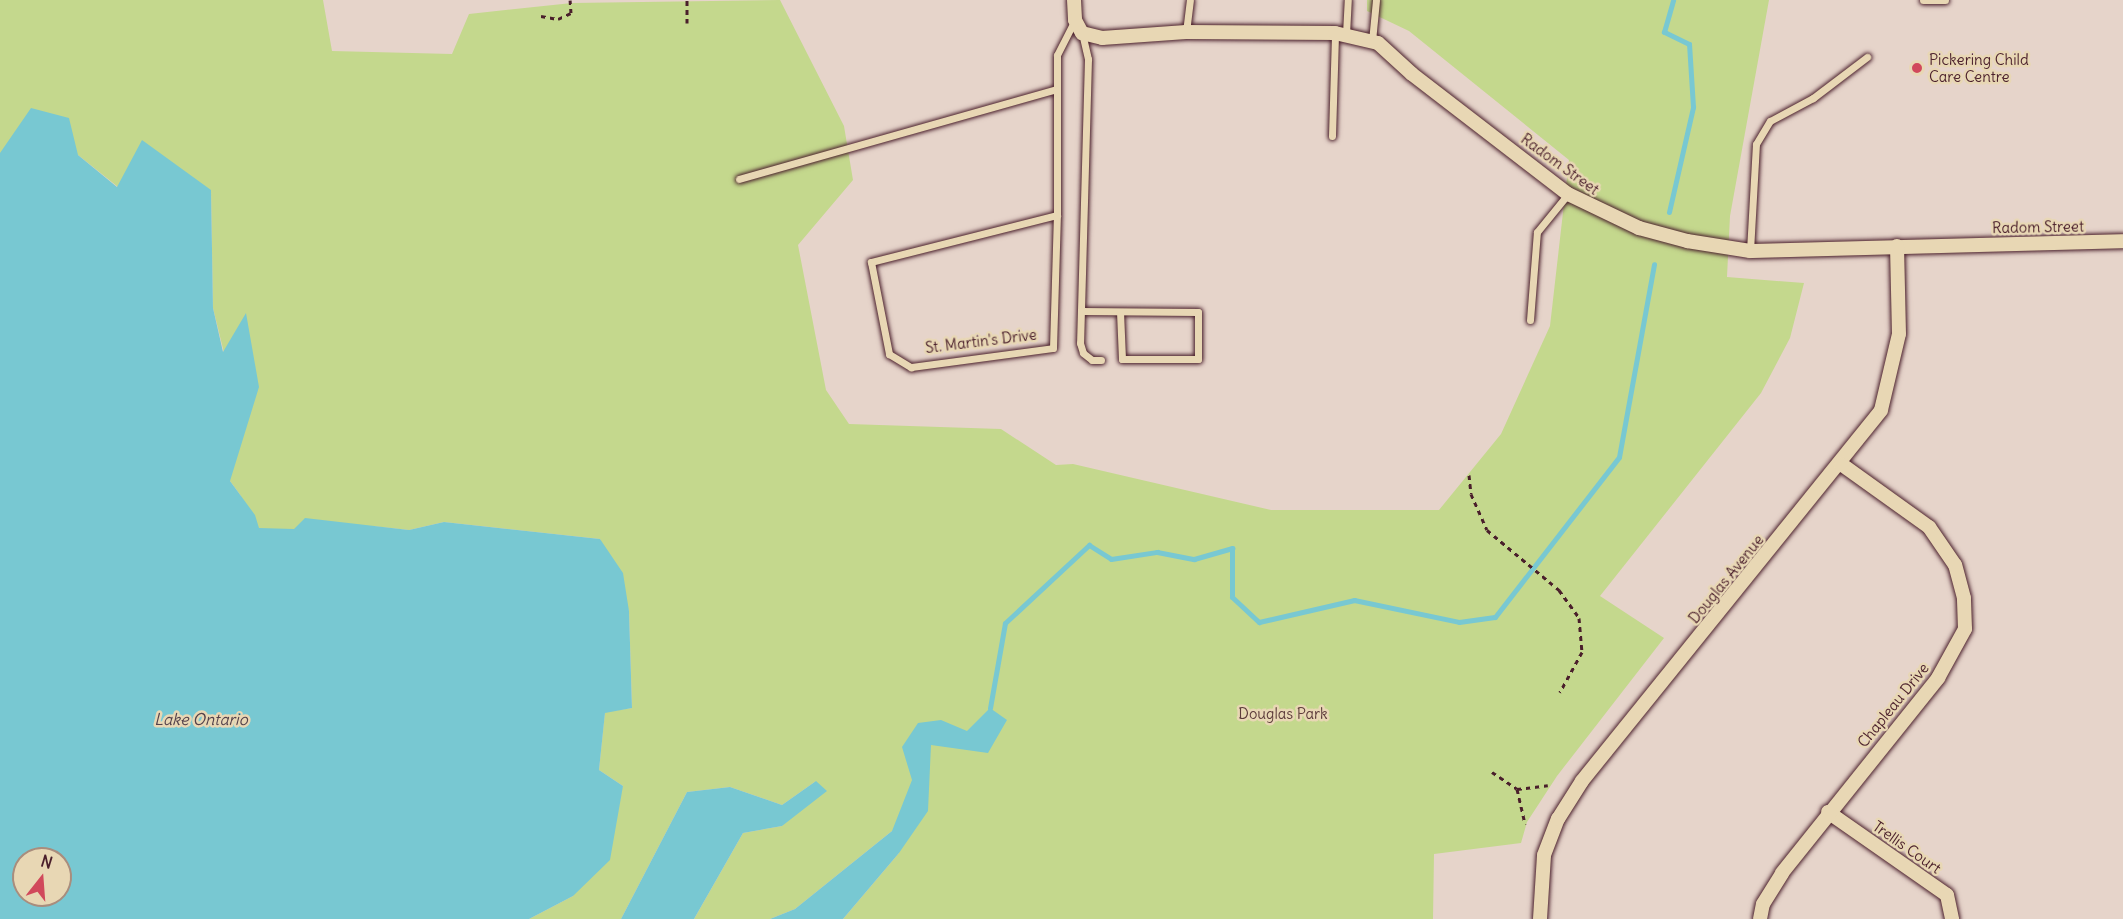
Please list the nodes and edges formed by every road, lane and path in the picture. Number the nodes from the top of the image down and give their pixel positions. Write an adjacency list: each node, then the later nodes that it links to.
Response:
1 (570, 0): 9 (path)
2 (687, 0): 11 (path)
3 (1074, 0): 10 (street)
4 (1190, 0): 12 (lane)
5 (1348, 0): 14 (lane)
6 (1376, 0): 15 (lane)
7 (1923, 0): 8 (lane)
8 (1945, 0)
9 (541, 16)
10 (1075, 20): 13 (street); 17 (lane, St. Martin's Drive)
11 (687, 23)
12 (1186, 32): 13 (street, Radom Street); 14 (street, Radom Street)
13 (1082, 33): 25 (lane)
14 (1340, 34): 15 (street, Radom Street); 18 (lane)
15 (1372, 41): 20 (street, Radom Street)
16 (1867, 57): 24 (lane)
17 (1057, 88): 19 (lane); 21 (lane, St. Martin's Drive)
18 (1332, 136)
19 (739, 179)
20 (1568, 194): 24 (street, Radom Street); 27 (lane)
21 (1057, 215): 21 (lane, St. Martin's Drive)
22 (2123, 241): 23 (street, Radom Street)
23 (1898, 246): 24 (street, Radom Street); 29 (street, Douglas Avenue)
24 (1750, 251)
25 (1081, 311): 26 (lane); 28 (lane)
26 (1120, 312): 26 (lane)
27 (1530, 320)
28 (1101, 360)
29 (1841, 464): 35 (street, Chapleau Drive); 37 (street, Douglas Avenue)
30 (1469, 475): 31 (path)
31 (1560, 692)
32 (1492, 772): 34 (path)
33 (1548, 785): 34 (path)
34 (1517, 789): 36 (path)
35 (1828, 812): 38 (street, Chapleau Drive); 39 (street, Trellis Court)
36 (1525, 824)
37 (1540, 919)
38 (1760, 919)
39 (1952, 919)

